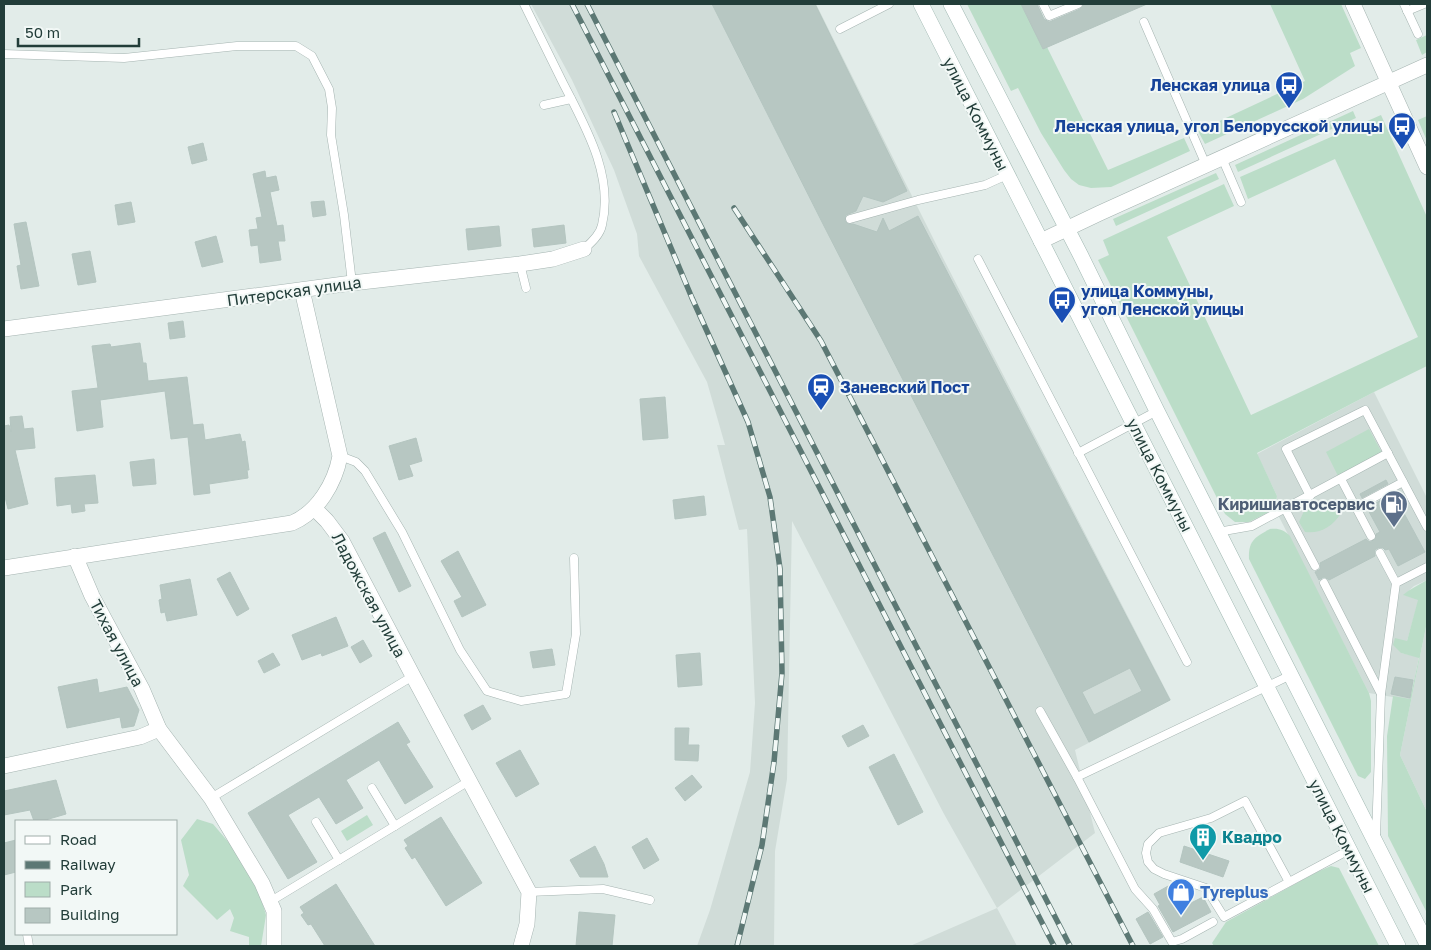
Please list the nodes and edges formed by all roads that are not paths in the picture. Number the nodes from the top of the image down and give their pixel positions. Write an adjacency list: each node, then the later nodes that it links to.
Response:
1 (524, 4): 16 (lane)
2 (889, 4): 11 (lane)
3 (921, 4): 21 (street, улица Коммуны)
4 (951, 4): 24 (street, улица Коммуны)
5 (1043, 4): 6 (lane)
6 (1078, 4)
7 (1353, 4): 15 (street)
8 (1424, 4): 9 (lane)
9 (1406, 8): 12 (lane)
10 (1144, 22): 19 (lane)
11 (840, 29)
12 (1418, 34)
13 (4, 54): 29 (lane)
14 (1427, 65): 15 (street)
15 (1389, 83): 18 (street); 20 (street)
16 (571, 99): 17 (lane); 26 (lane)
17 (544, 105)
18 (1222, 158): 19 (street); 22 (lane)
19 (1206, 165): 24 (street)
20 (1427, 167)
21 (1007, 175): 23 (lane); 25 (street, улица Коммуны)
22 (1241, 202)
23 (850, 219)
24 (1067, 229): 25 (street); 33 (street, улица Коммуны)
25 (1041, 241): 34 (street, улица Коммуны)
26 (584, 249): 28 (street, Питерская улица)
27 (978, 259): 35 (lane)
28 (520, 264): 29 (street, Питерская улица); 30 (lane)
29 (352, 283): 31 (street, Питерская улица)
30 (526, 288)
31 (302, 290): 32 (street, Питерская улица); 37 (street)
32 (4, 329)
33 (1157, 412): 34 (lane); 45 (street, улица Коммуны)
34 (1134, 424): 35 (lane); 58 (street, улица Коммуны)
35 (1078, 453): 55 (lane)
36 (1388, 454): 38 (lane); 39 (lane); 40 (lane)
37 (340, 456): 42 (street); 49 (lane)
38 (1342, 479): 40 (lane); 41 (lane)
39 (1403, 482): 41 (lane); 44 (lane)
40 (1310, 496): 43 (lane)
41 (1356, 507): 46 (lane)
42 (314, 508): 48 (street); 57 (street, Ладожская улица)
43 (1284, 509): 45 (lane); 50 (lane)
44 (1427, 527)
45 (1218, 532): 56 (street, улица Коммуны)
46 (1371, 536)
47 (1380, 553): 54 (lane)
48 (75, 556): 52 (street); 61 (street, Тихая улица)
49 (574, 558)
50 (1315, 566)
51 (1427, 567): 54 (lane)
52 (4, 568)
53 (1324, 583): 59 (lane)
54 (1396, 584): 59 (lane)
55 (1187, 662)
56 (1291, 675): 58 (lane); 69 (street, улица Коммуны)
57 (412, 676): 64 (street, Ладожская улица); 66 (lane)
58 (1267, 687): 63 (lane); 70 (street, улица Коммуны)
59 (1381, 694): 69 (lane)
60 (1040, 711): 63 (lane)
61 (159, 729): 62 (street); 66 (street, Тихая улица)
62 (4, 766)
63 (1077, 777): 76 (lane)
64 (469, 782): 68 (lane); 73 (street, Ладожская улица)
65 (372, 788): 68 (lane)
66 (210, 798): 75 (street, Тихая улица)
67 (316, 822): 71 (lane)
68 (395, 826): 71 (lane)
69 (1376, 843): 77 (street, улица Коммуны)
70 (1349, 850): 72 (lane); 80 (street, улица Коммуны)
71 (339, 860): 75 (lane)
72 (1290, 882): 72 (lane)
73 (529, 892): 74 (lane); 79 (street)
74 (650, 900)
75 (271, 901): 78 (street)
76 (1214, 922)
77 (1427, 944)
78 (274, 946)
79 (521, 946)
80 (1398, 946)

